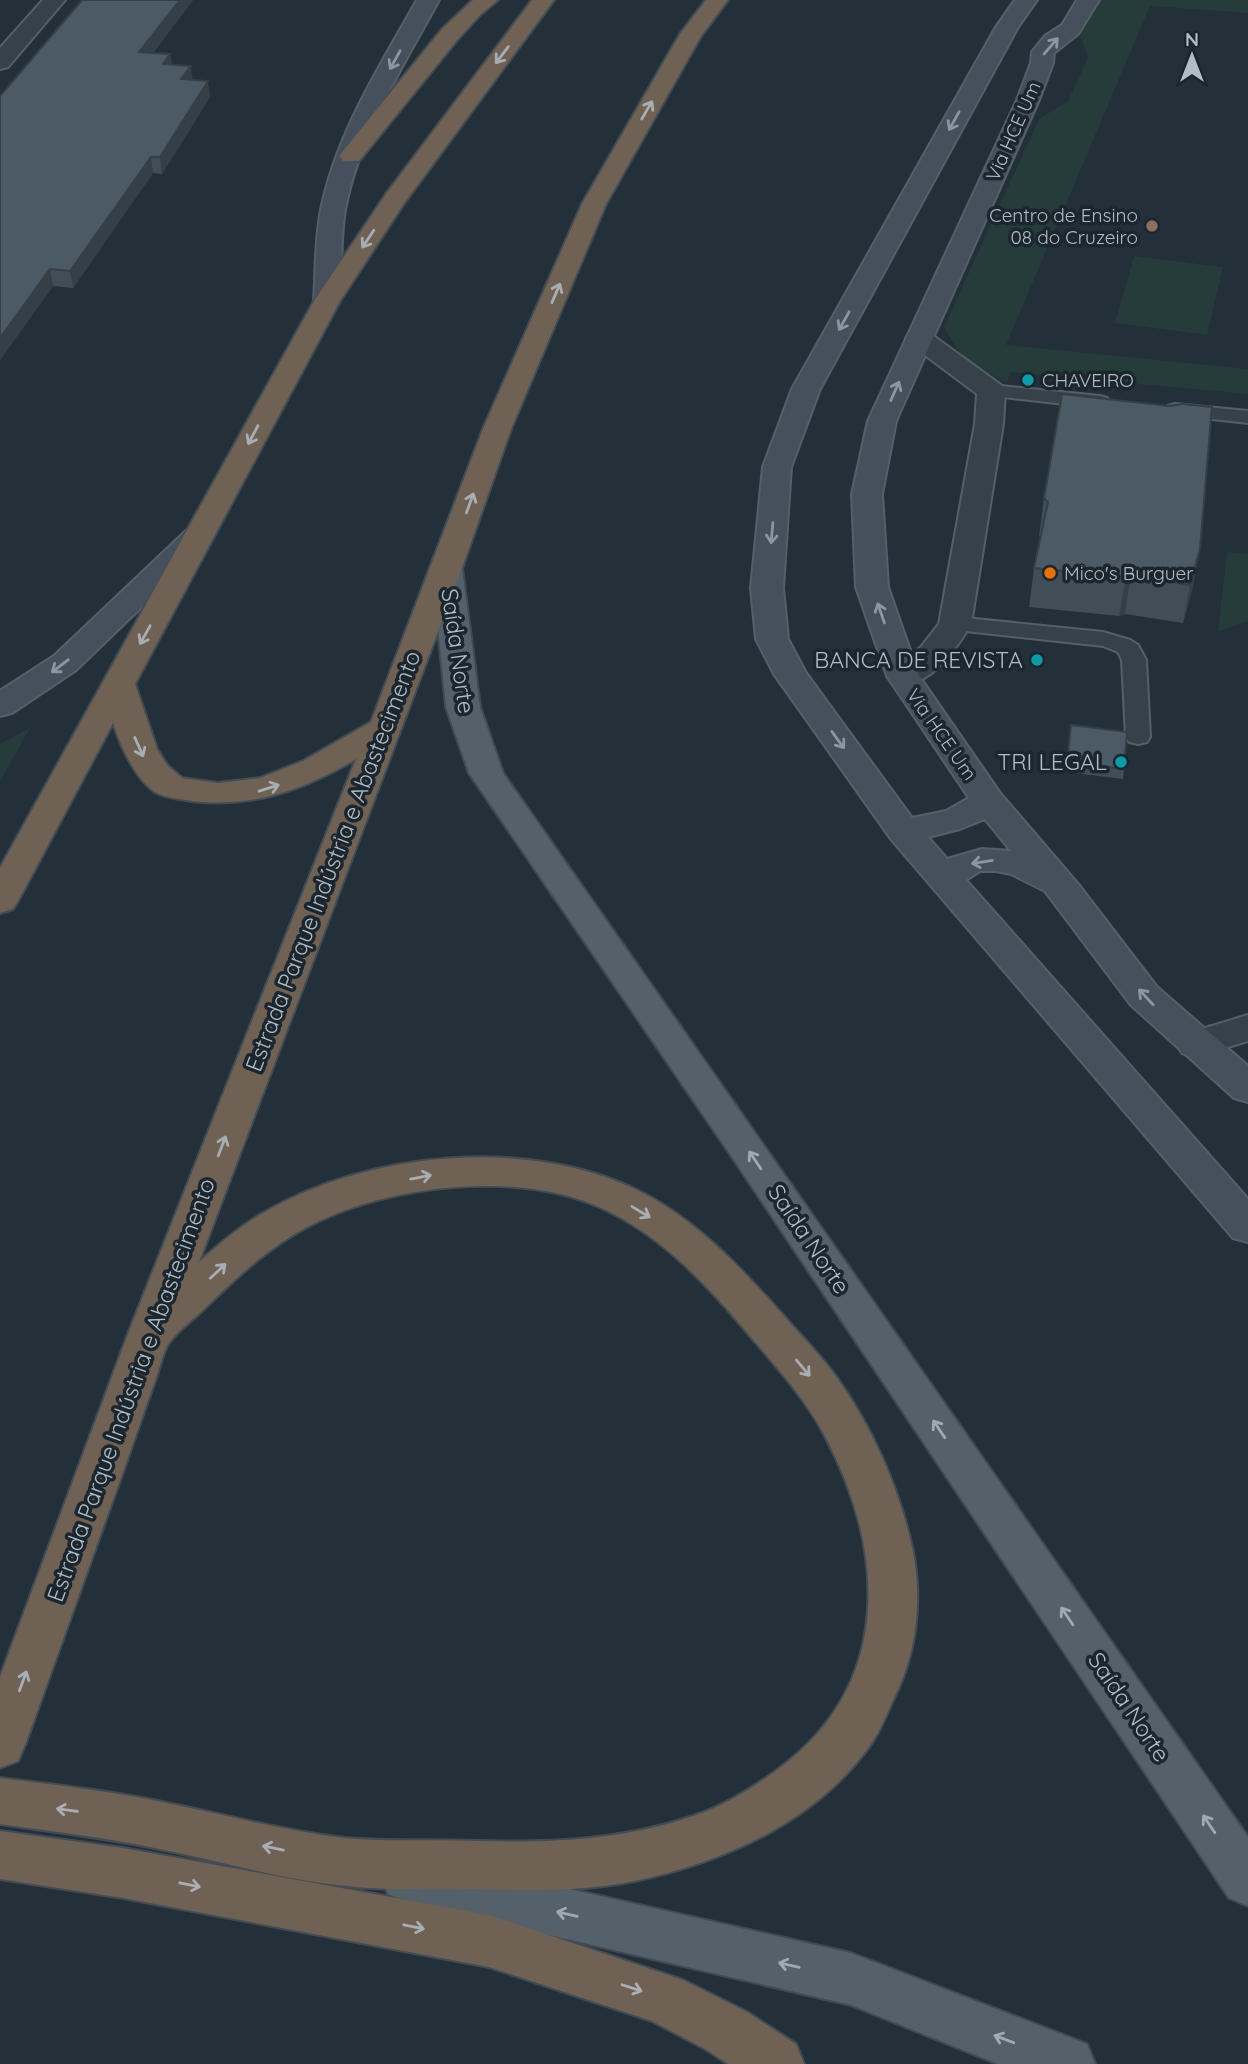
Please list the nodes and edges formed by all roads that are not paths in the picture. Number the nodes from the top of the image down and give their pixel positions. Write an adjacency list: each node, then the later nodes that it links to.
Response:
1 (54, 0): 10 (street)
2 (428, 0): 13 (main road, one-way to 13)
3 (487, 0): 13 (highway)
4 (542, 0): 14 (highway, one-way to 14)
5 (717, 0): 9 (highway, Estrada Parque Indústria e Abastecimento)
6 (730, 0): 9 (highway)
7 (1031, 8): 8 (main road); 11 (main road)
8 (1083, 9): 12 (main road, Via HCE Um, one-way to 8)
9 (691, 34): 21 (highway, Estrada Parque Indústria e Abastecimento, one-way to 9)
10 (0, 62)
11 (995, 85): 12 (main road); 29 (main road, one-way to 29)
12 (1028, 100): 15 (main road, Via HCE Um)
13 (351, 156): 14 (main road)
14 (327, 301): 20 (highway, one-way to 20)
15 (919, 338): 16 (street); 23 (main road, Via HCE Um, one-way to 15)
16 (991, 391): 17 (lane); 22 (street)
17 (1125, 405)
18 (1152, 408): 19 (lane)
19 (1248, 417)
20 (200, 535): 24 (highway, one-way to 24); 25 (main road, one-way to 25)
21 (447, 568): 26 (highway, Estrada Parque Indústria e Abastecimento); 42 (main road, Saída Norte, one-way to 21)
22 (955, 624): 23 (street); 27 (lane)
23 (903, 677): 28 (main road, Via HCE Um)
24 (118, 682): 26 (highway, one-way to 26); 32 (highway)
25 (0, 706)
26 (383, 729): 37 (highway, Estrada Parque Indústria e Abastecimento, one-way to 26)
27 (1138, 737)
28 (989, 801): 29 (main road); 31 (main road, Via HCE Um)
29 (903, 831): 30 (main road)
30 (944, 880): 31 (main road, one-way to 30); 36 (main road)
31 (1065, 892): 34 (main road, Via HCE Um, one-way to 31)
32 (0, 901)
33 (1248, 1028): 34 (street)
34 (1196, 1044): 35 (main road, Via HCE Um)
35 (1248, 1088)
36 (1248, 1227)
37 (150, 1334): 38 (highway, Estrada Parque Indústria e Abastecimento, one-way to 37); 41 (highway, one-way to 41)
38 (0, 1745)
39 (0, 1801): 41 (highway, one-way to 39)
40 (0, 1855): 43 (highway, one-way to 43)
41 (340, 1862): 44 (main road, one-way to 41)
42 (1248, 1881)
43 (776, 2064)
44 (1067, 2064)

